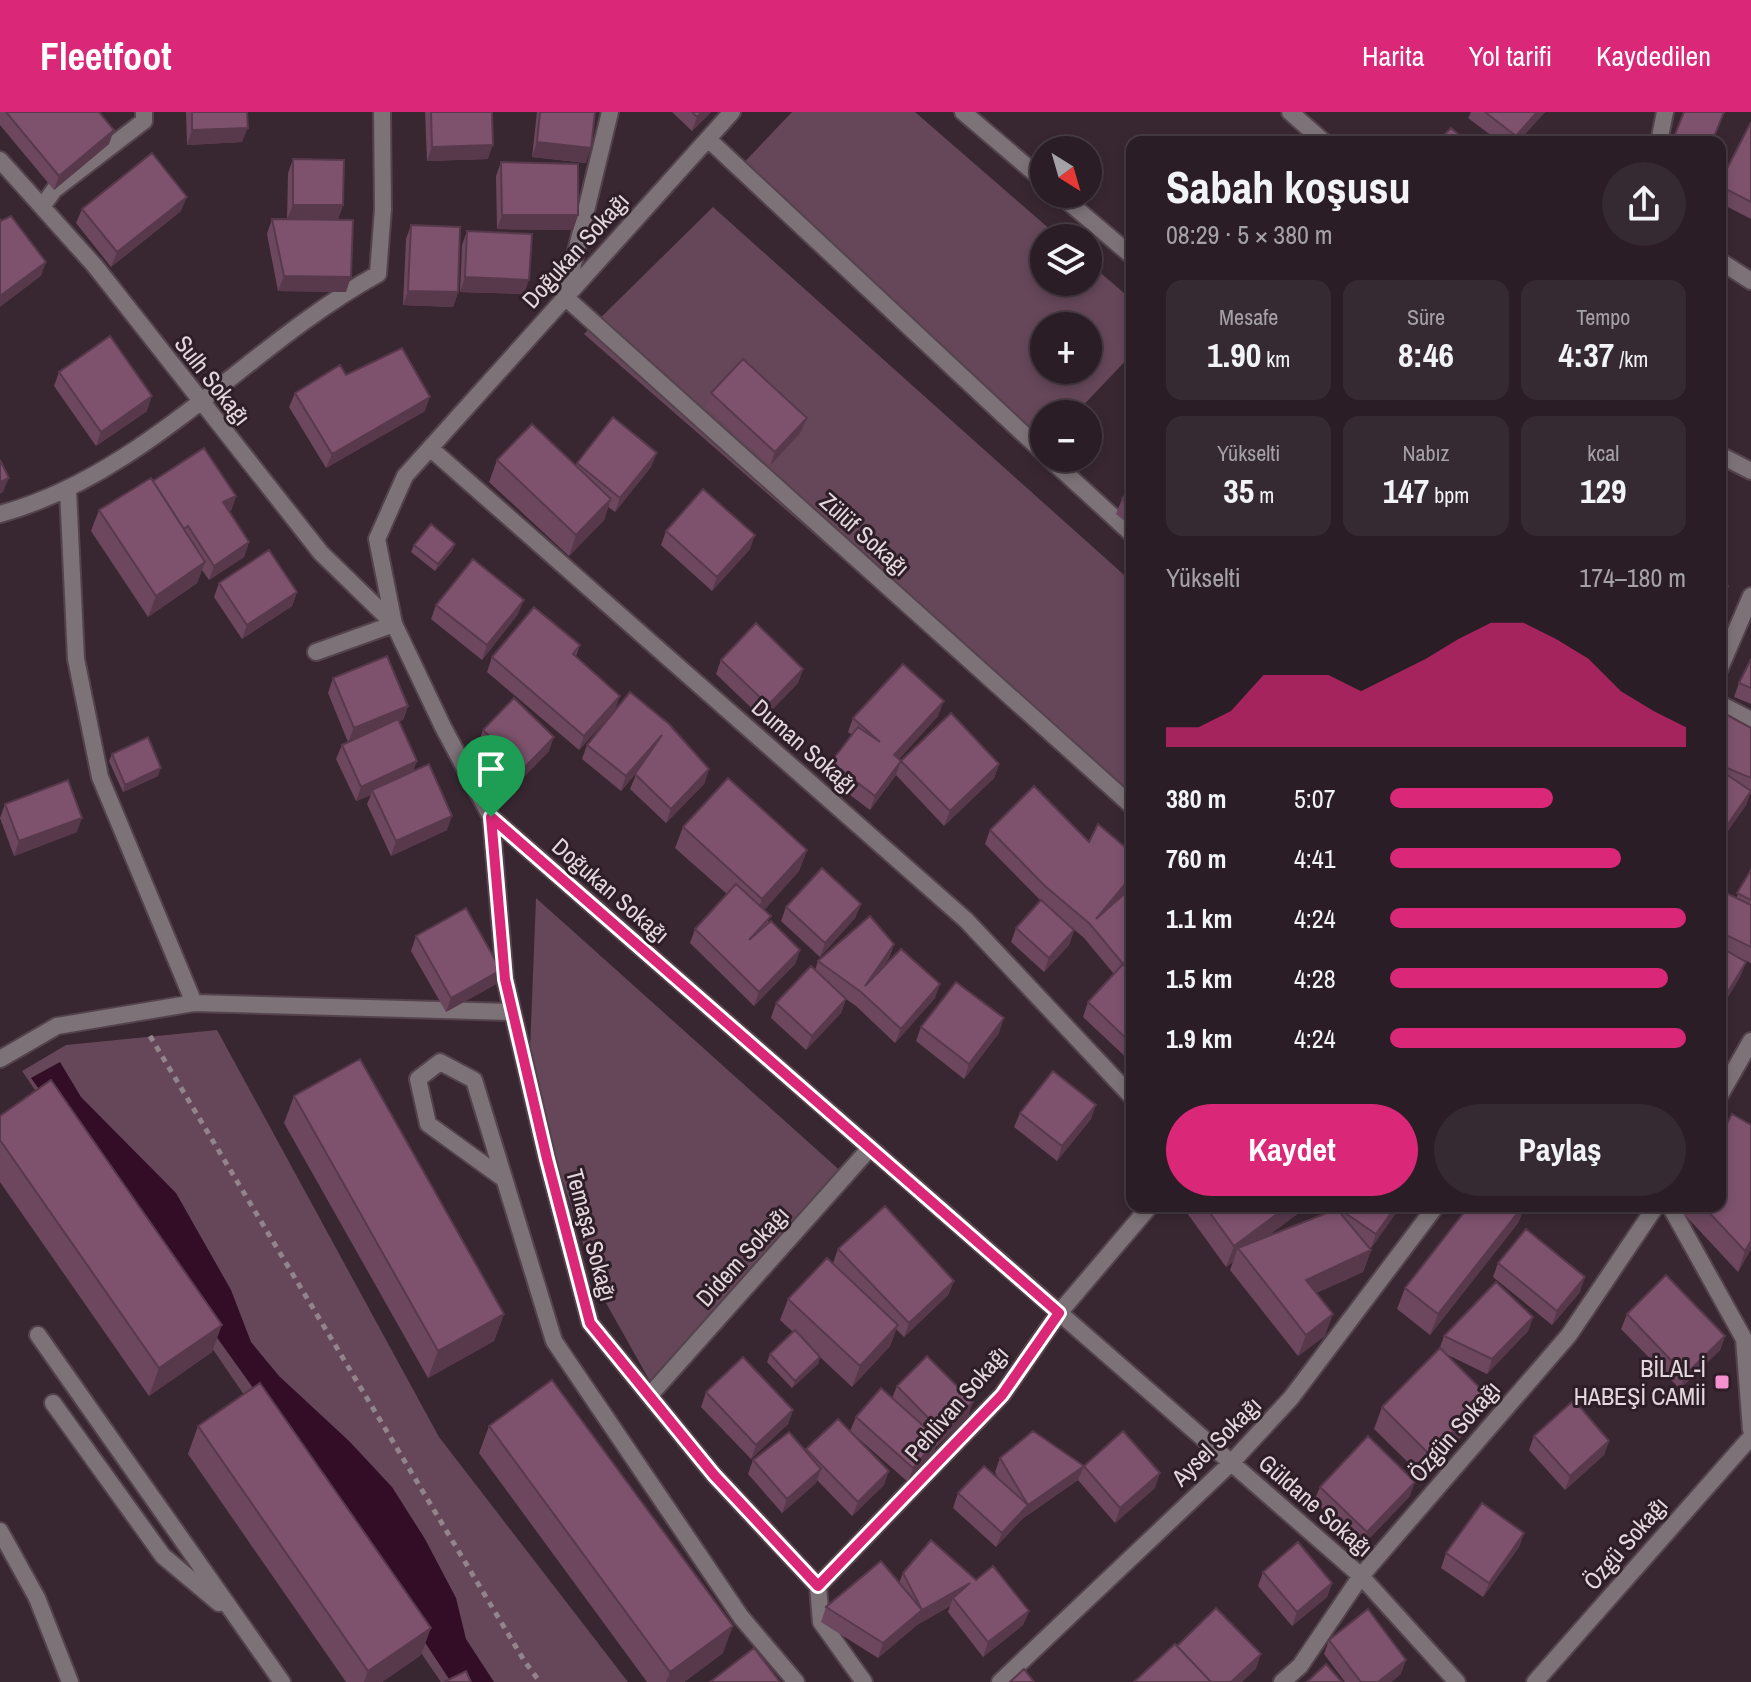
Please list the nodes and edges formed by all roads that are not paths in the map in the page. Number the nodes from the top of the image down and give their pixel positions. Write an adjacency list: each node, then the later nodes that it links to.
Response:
1 (144, 112): 13 (street)
2 (382, 112): 19 (street)
3 (610, 112): 18 (street)
4 (732, 112): 10 (street, Doğukan Sokağı)
5 (963, 112): 12 (street)
6 (1290, 112): 9 (street)
7 (1650, 112): 8 (street)
8 (1664, 118)
9 (1317, 136)
10 (708, 139): 18 (street, Doğukan Sokağı); 20 (street)
11 (0, 160): 13 (street, Sulh Sokağı)
12 (1030, 169)
13 (42, 207): 19 (street, Sulh Sokağı)
14 (1075, 208): 15 (street)
15 (1126, 251)
16 (1726, 265): 17 (street)
17 (1751, 281)
18 (565, 297): 21 (street, Doğukan Sokağı); 34 (street, Zülüf Sokağı)
19 (201, 403): 25 (street); 29 (street, Sulh Sokağı)
20 (1030, 440)
21 (430, 448): 29 (street, Doğukan Sokağı); 41 (street, Duman Sokağı)
22 (1726, 458): 23 (street)
23 (1751, 471)
24 (1064, 472): 27 (street)
25 (68, 490): 26 (street); 36 (street)
26 (0, 514)
27 (1126, 529)
28 (1751, 596): 31 (street)
29 (394, 624): 30 (street); 35 (street, Doğukan Sokağı)
30 (316, 652)
31 (1726, 654)
32 (1726, 707): 33 (street)
33 (1751, 720)
34 (1126, 801)
35 (491, 817): 37 (street, Temaşa Sokağı); 42 (street, Doğukan Sokağı)
36 (194, 1003): 37 (street); 39 (street)
37 (512, 1012): 50 (street, Temaşa Sokağı)
38 (1751, 1041): 40 (street)
39 (0, 1059)
40 (1726, 1085)
41 (1126, 1091)
42 (870, 1148): 48 (street, Doğukan Sokağı); 50 (street, Didem Sokağı)
43 (504, 1179): 43 (street); 61 (street)
44 (1145, 1212): 48 (street, Pehlivan Sokağı)
45 (1431, 1212): 54 (street, Aysel Sokağı)
46 (1652, 1212): 56 (street, Özgün Sokağı)
47 (1673, 1212): 52 (street)
48 (1059, 1313): 54 (street, Güldane Sokağı); 57 (street, Pehlivan Sokağı)
49 (38, 1335): 58 (street)
50 (650, 1395): 57 (street, Temaşa Sokağı)
51 (53, 1403): 58 (street)
52 (1751, 1430)
53 (1751, 1437): 66 (street, Özgü Sokağı)
54 (1231, 1463): 56 (street, Güldane Sokağı); 63 (street, Aysel Sokağı)
55 (3, 1541): 59 (street)
56 (1361, 1576): 64 (street, Özgün Sokağı); 65 (street, Güldane Sokağı)
57 (818, 1586): 62 (street)
58 (236, 1617): 60 (street)
59 (70, 1682)
60 (282, 1682)
61 (796, 1682)
62 (864, 1682)
63 (1000, 1682)
64 (1282, 1682)
65 (1457, 1682)
66 (1535, 1682)

